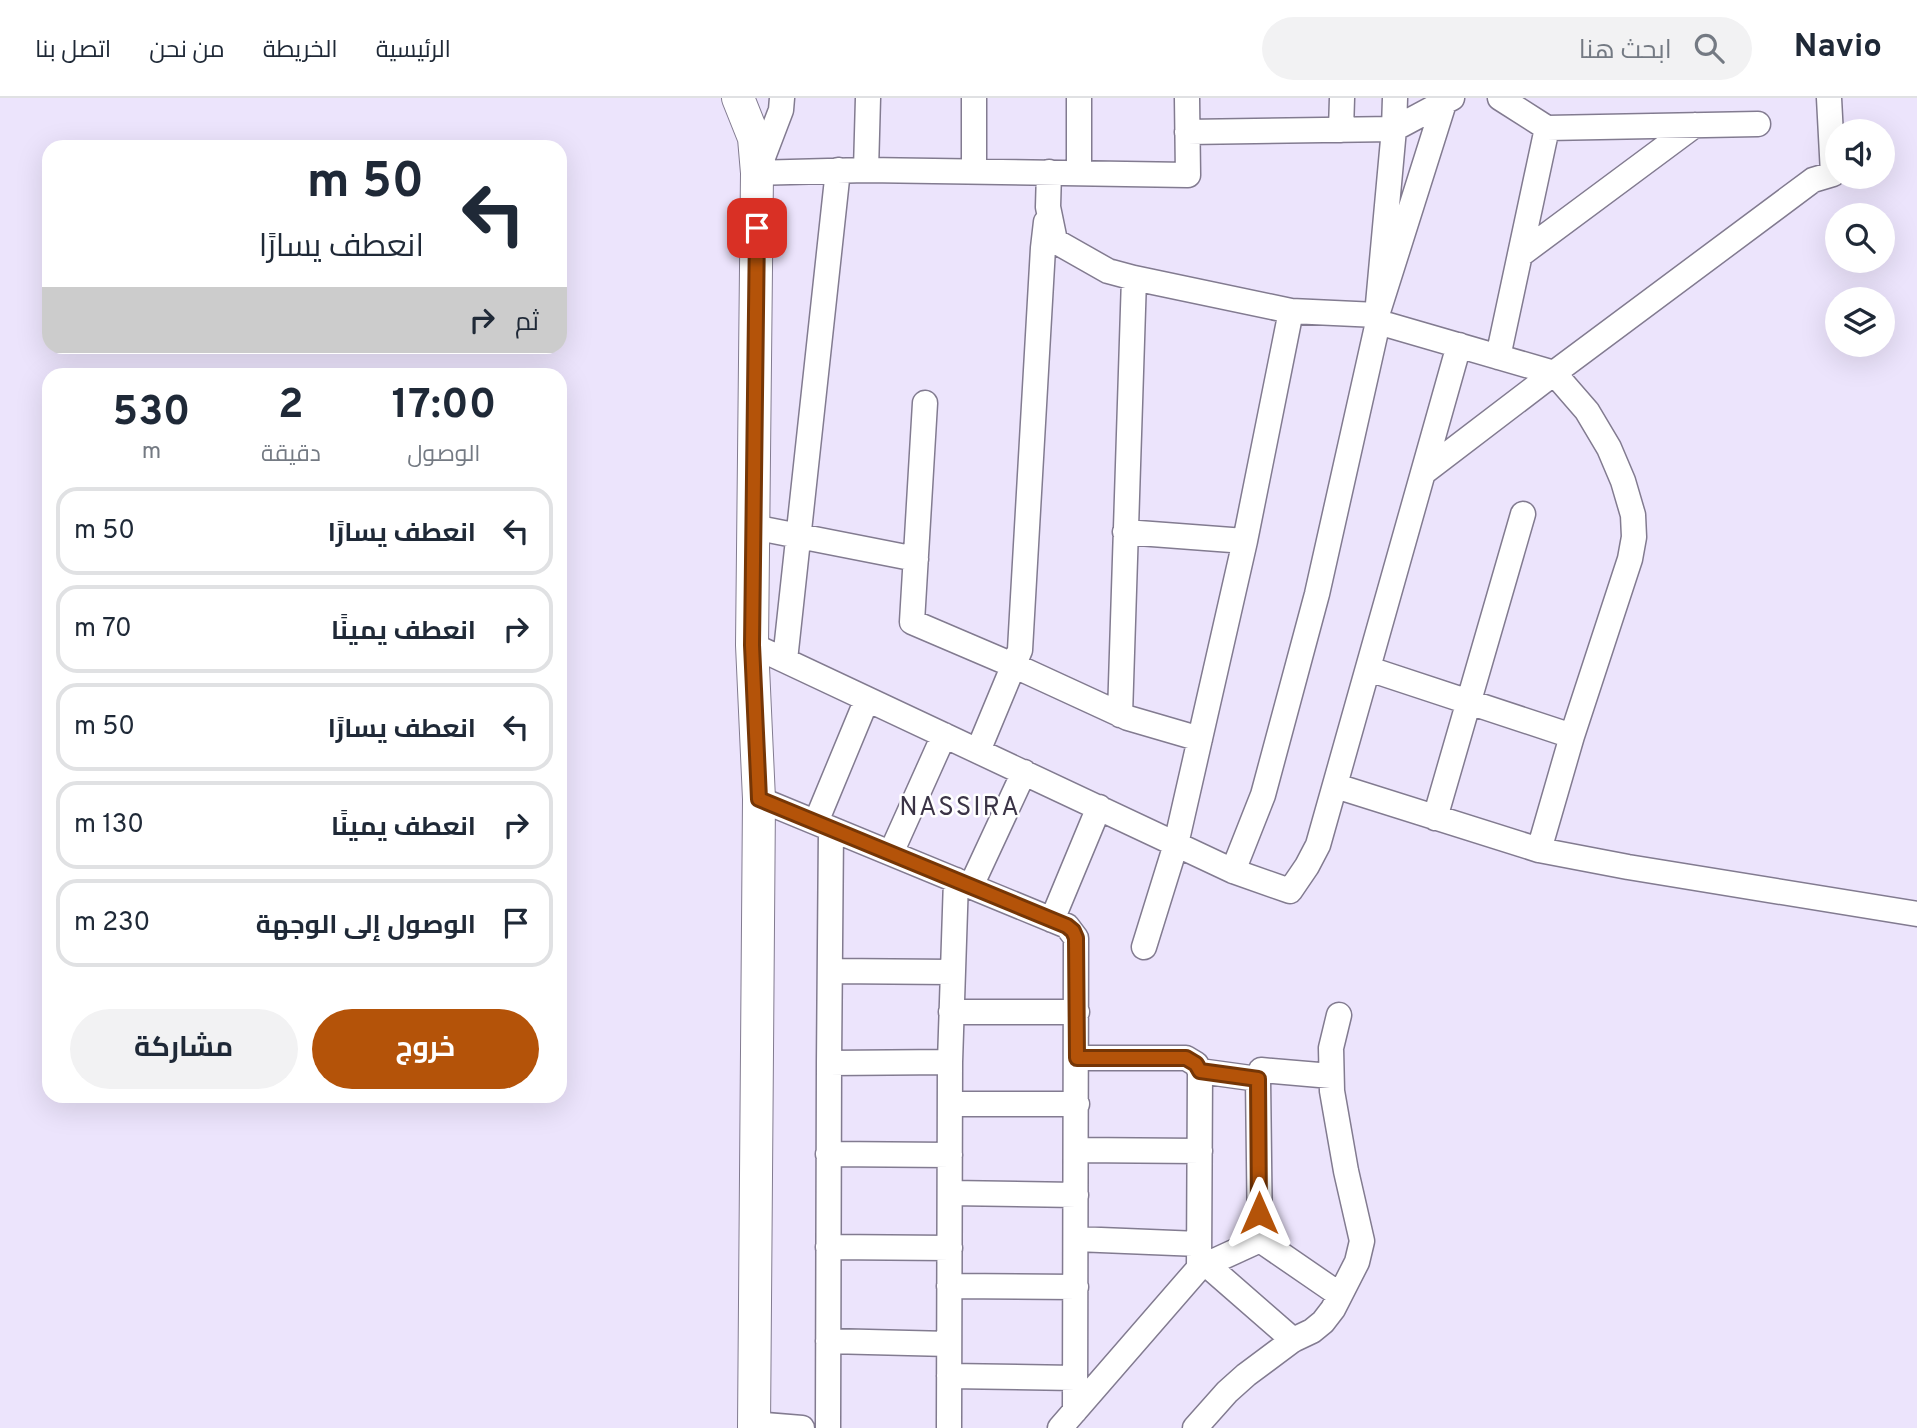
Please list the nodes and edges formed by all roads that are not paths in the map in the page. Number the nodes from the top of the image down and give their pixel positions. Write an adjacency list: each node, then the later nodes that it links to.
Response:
1 (738, 98): 22 (main road)
2 (782, 98): 22 (street)
3 (868, 98): 19 (street)
4 (974, 98): 20 (street)
5 (1079, 98): 23 (street)
6 (1187, 98): 17 (street)
7 (1342, 98): 16 (street)
8 (1395, 98): 15 (street)
9 (1500, 98): 14 (street)
10 (1829, 98): 31 (street)
11 (1449, 100): 15 (street); 28 (street)
12 (1758, 124): 13 (street)
13 (1695, 125): 14 (street); 25 (street)
14 (1547, 128): 25 (street)
15 (1394, 129): 16 (street); 28 (street)
16 (1342, 130): 17 (street)
17 (1187, 132): 23 (street)
18 (838, 170): 19 (street); 22 (street); 37 (street)
19 (866, 170): 20 (street)
20 (974, 171): 21 (street)
21 (1049, 172): 23 (street); 24 (street)
22 (757, 173): 35 (main road)
23 (1079, 173)
24 (1048, 207): 26 (street); 42 (street)
25 (1520, 255): 30 (street)
26 (1134, 278): 27 (street); 36 (street)
27 (1291, 311): 28 (street); 38 (street)
28 (1377, 319): 29 (street); 60 (street)
29 (1459, 345): 30 (street); 33 (street)
30 (1498, 357): 31 (street)
31 (1554, 373): 33 (street); 48 (street)
32 (925, 403): 39 (street)
33 (1423, 473): 43 (street)
34 (1523, 514): 45 (street)
35 (752, 527): 37 (street); 40 (main road)
36 (1125, 532): 38 (street); 46 (street)
37 (799, 537): 39 (street); 41 (street)
38 (1245, 541): 49 (street)
39 (916, 559): 42 (street)
40 (752, 645): 41 (street); 53 (main road)
41 (785, 660): 44 (street)
42 (1014, 666): 46 (street); 50 (street)
43 (1369, 670): 45 (street); 52 (street)
44 (867, 699): 47 (street); 56 (street)
45 (1468, 702): 48 (street); 55 (street)
46 (1120, 715): 49 (street)
47 (944, 735): 50 (street); 59 (street)
48 (1572, 736): 58 (street)
49 (1200, 739): 57 (street)
50 (978, 751): 51 (street)
51 (1024, 772): 54 (street); 61 (street)
52 (1336, 786): 55 (street); 60 (street)
53 (759, 799): 56 (street); 98 (main road)
54 (1099, 807): 57 (street); 63 (street)
55 (1435, 818): 58 (street)
56 (823, 825): 59 (street); 65 (street)
57 (1176, 844): 60 (street); 64 (street)
58 (1538, 850): 62 (street)
59 (891, 853): 61 (street)
60 (1233, 870)
61 (963, 883): 63 (street); 66 (street)
62 (1917, 914)
63 (1052, 920): 68 (street)
64 (1143, 947)
65 (830, 971): 66 (street); 72 (street)
66 (953, 972): 67 (street)
67 (951, 1012): 68 (street); 71 (street)
68 (1077, 1012): 70 (street)
69 (1339, 1016): 74 (street)
70 (1077, 1058): 73 (street); 77 (street)
71 (950, 1062): 72 (street); 76 (street)
72 (829, 1063): 80 (street)
73 (1200, 1071): 75 (street); 79 (street)
74 (1332, 1076): 75 (street); 91 (street)
75 (1258, 1079): 85 (street)
76 (950, 1104): 77 (street); 81 (street)
77 (1077, 1104): 78 (street)
78 (1076, 1150): 79 (street); 83 (street)
79 (1200, 1151): 88 (street)
80 (828, 1154): 81 (street); 86 (street)
81 (950, 1155): 82 (street)
82 (950, 1193): 83 (street); 87 (street)
83 (1076, 1195): 84 (street)
84 (1076, 1239): 88 (street); 90 (street)
85 (1259, 1240): 88 (street); 91 (street)
86 (828, 1247): 87 (street); 93 (street)
87 (950, 1248): 89 (street)
88 (1201, 1259): 92 (street); 97 (street)
89 (949, 1286): 90 (street); 94 (street)
90 (1076, 1287): 96 (street)
91 (1340, 1294): 92 (street)
92 (1293, 1340): 102 (street)
93 (828, 1341): 94 (street); 100 (street)
94 (949, 1344): 95 (street)
95 (949, 1376): 96 (street); 101 (street)
96 (1075, 1378): 97 (street)
97 (1068, 1420)
98 (754, 1426): 99 (street)
99 (802, 1428)
100 (828, 1428)
101 (949, 1428)
102 (1195, 1428)

